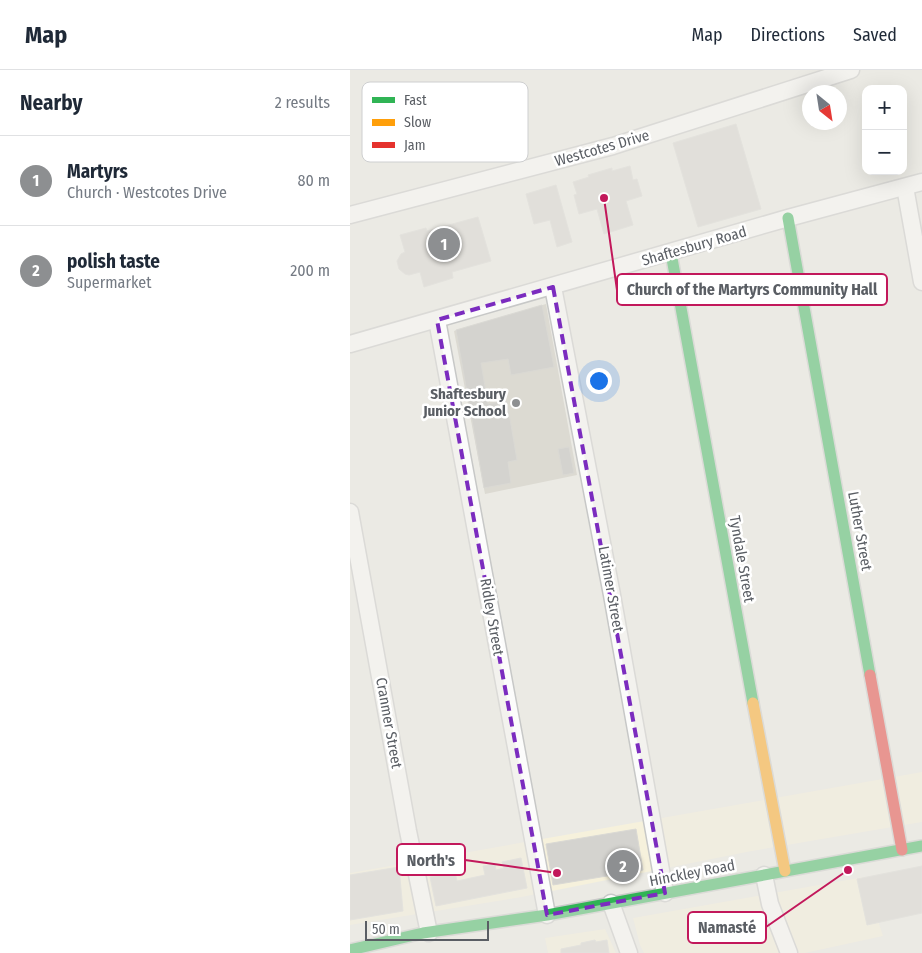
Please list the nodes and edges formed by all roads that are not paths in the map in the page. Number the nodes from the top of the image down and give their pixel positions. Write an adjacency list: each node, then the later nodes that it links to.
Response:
1 (851, 70): 4 (street, Westcotes Drive)
2 (922, 182): 3 (street, Shaftesbury Road)
3 (905, 187): 5 (street, Shaftesbury Road); 7 (street)
4 (350, 215)
5 (788, 218): 6 (street, Shaftesbury Road); 13 (street, Luther Street)
6 (671, 253): 8 (street, Shaftesbury Road); 14 (street, Tyndale Street)
7 (922, 282)
8 (554, 287): 9 (street, Shaftesbury Road); 16 (street, Latimer Street)
9 (437, 320): 10 (street, Shaftesbury Road); 18 (street, Ridley Street)
10 (350, 344)
11 (350, 512): 19 (street, Cranmer Street)
12 (922, 846): 13 (street, Hinckley Road)
13 (902, 850): 14 (street, Hinckley Road)
14 (785, 871): 15 (street, Hinckley Road)
15 (764, 875): 16 (street, Hinckley Road); 22 (street)
16 (665, 893): 17 (street, Hinckley Road)
17 (611, 903): 18 (street, Hinckley Road); 21 (street)
18 (547, 915): 19 (street, Hinckley Road)
19 (429, 933): 20 (street, Hinckley Road)
20 (350, 950)
21 (629, 953)
22 (789, 953)

